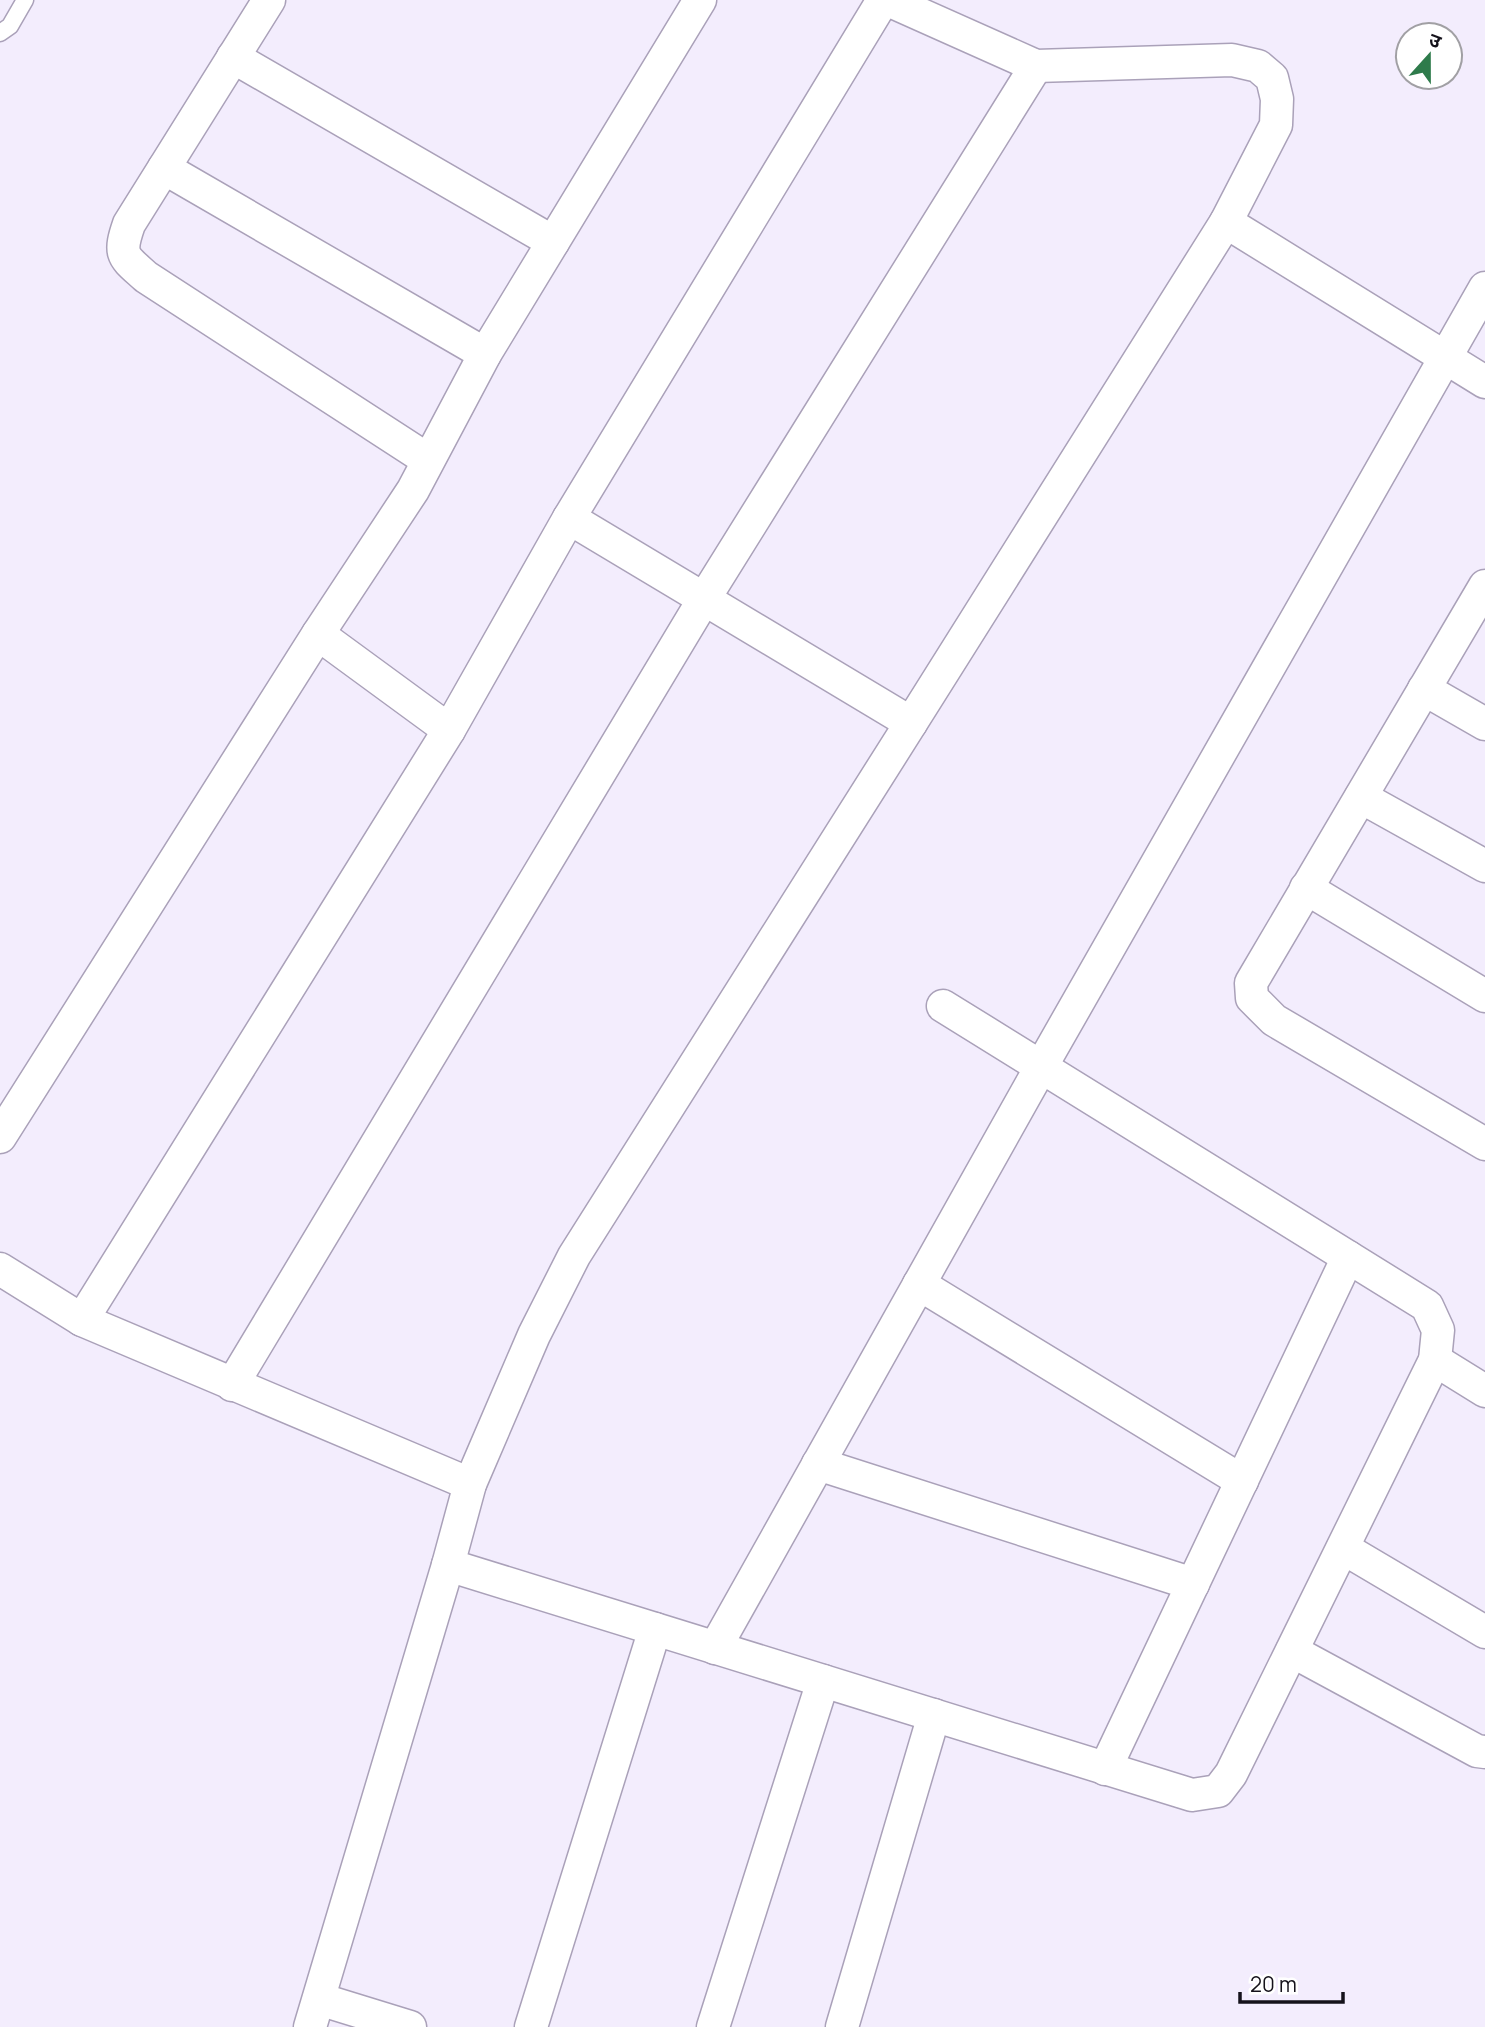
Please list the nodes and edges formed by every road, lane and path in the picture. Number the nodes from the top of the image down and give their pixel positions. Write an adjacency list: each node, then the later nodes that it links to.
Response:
1 (25, 0): 5 (lane)
2 (269, 0): 6 (street)
3 (700, 0): 10 (street)
4 (886, 0): 7 (street); 16 (street)
5 (0, 33)
6 (233, 57): 8 (street); 10 (street)
7 (1037, 66): 9 (street); 18 (street)
8 (164, 167): 12 (street); 15 (street)
9 (1226, 222): 13 (street); 21 (street)
10 (553, 242): 12 (street)
11 (1485, 288): 13 (street)
12 (485, 354): 15 (street)
13 (1445, 357): 14 (street); 29 (street)
14 (1485, 382)
15 (428, 460): 19 (street)
16 (569, 518): 18 (street); 23 (street)
17 (1484, 589): 20 (street)
18 (704, 599): 21 (street); 37 (street)
19 (318, 634): 23 (street); 30 (street)
20 (1424, 689): 22 (street); 24 (street)
21 (911, 723): 41 (street)
22 (1485, 724)
23 (449, 730): 35 (street)
24 (1361, 797): 25 (street); 26 (street)
25 (1485, 866)
26 (1306, 888): 27 (street); 31 (street)
27 (1485, 996)
28 (943, 1006): 29 (street)
29 (1041, 1067): 32 (street); 34 (street)
30 (0, 1137)
31 (1485, 1144)
32 (1348, 1257): 36 (street); 40 (street)
33 (0, 1269): 35 (street)
34 (919, 1284): 39 (street); 40 (street)
35 (82, 1320): 37 (street)
36 (1434, 1360): 38 (street); 42 (street)
37 (232, 1385): 41 (street)
38 (1485, 1391)
39 (818, 1464): 44 (street); 47 (street)
40 (1242, 1481): 44 (street)
41 (470, 1484): 43 (street)
42 (1343, 1548): 46 (street); 48 (street)
43 (448, 1565): 45 (street); 53 (street)
44 (1192, 1584): 52 (street)
45 (655, 1629): 47 (street); 55 (street)
46 (1485, 1632)
47 (715, 1648): 49 (street)
48 (1292, 1651): 51 (street); 52 (street)
49 (823, 1681): 50 (street); 56 (street)
50 (934, 1715): 52 (street); 57 (street)
51 (1485, 1752)
52 (1105, 1769)
53 (315, 2013): 54 (street)
54 (410, 2027)
55 (531, 2027)
56 (713, 2027)
57 (842, 2027)

